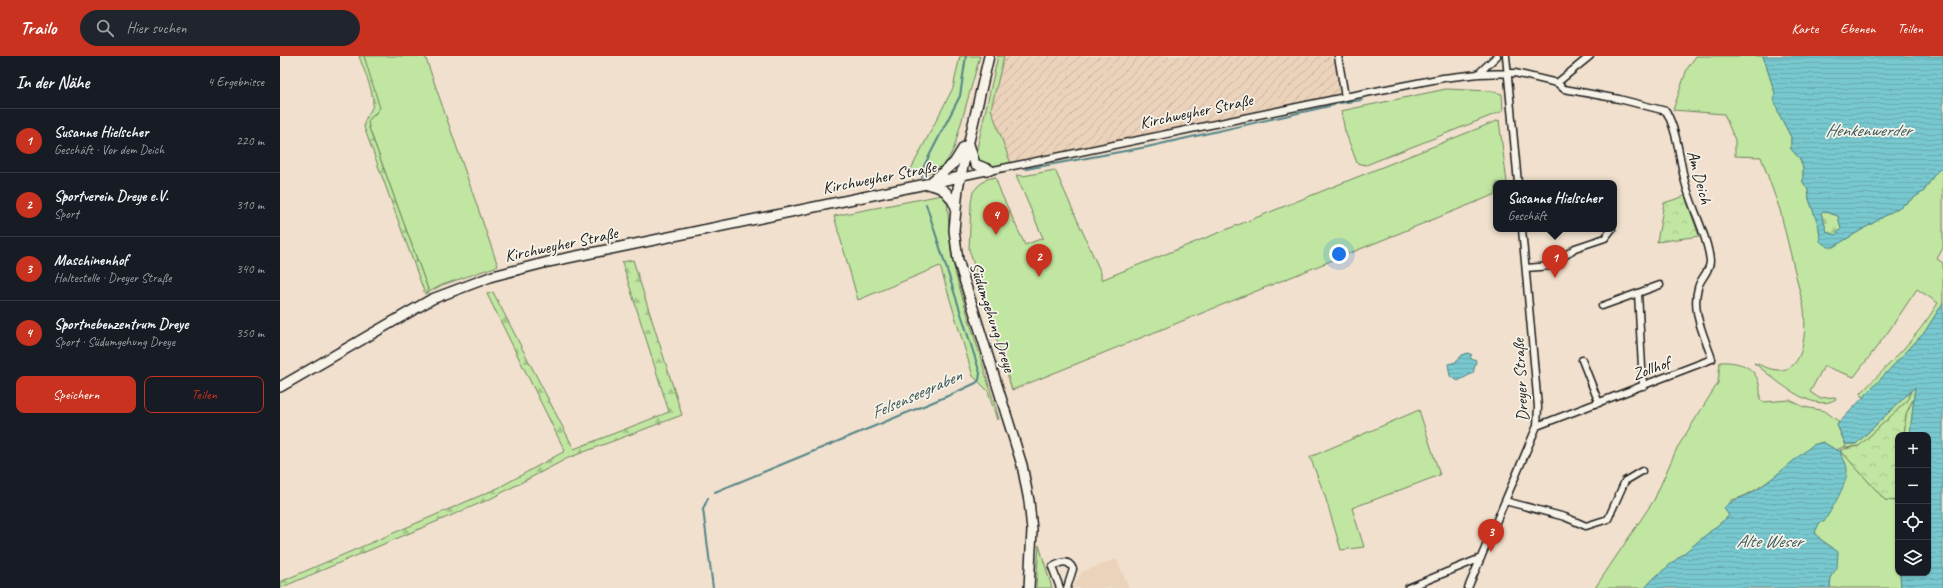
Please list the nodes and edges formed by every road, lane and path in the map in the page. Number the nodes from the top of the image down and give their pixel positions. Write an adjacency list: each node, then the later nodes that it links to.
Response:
1 (989, 56): 10 (main road, Südumgehung Dreye)
2 (1338, 56): 9 (street)
3 (1496, 56): 7 (street)
4 (1506, 56): 6 (street)
5 (1590, 56): 8 (street)
6 (1508, 73): 7 (street, Kirchweyher Straße); 8 (street, Am Deich); 13 (street)
7 (1478, 74): 9 (street, Kirchweyher Straße)
8 (1557, 83): 22 (street, Am Deich)
9 (1345, 97): 11 (street, Kirchweyher Straße)
10 (969, 139): 11 (main road); 12 (main road, Südumgehung Dreye); 14 (main road)
11 (990, 170): 12 (street, Kirchweyher Straße)
12 (960, 177): 14 (main road, Kirchweyher Straße); 15 (main road, Südumgehung Dreye)
13 (1518, 180)
14 (926, 185): 15 (main road); 25 (main road, Kirchweyher Straße)
15 (956, 207): 31 (main road, Südumgehung Dreye)
16 (1522, 232): 18 (street, Dreyer Straße)
17 (1610, 232): 18 (street)
18 (1526, 268): 27 (street, Dreyer Straße)
19 (1660, 285): 20 (street)
20 (1638, 293): 21 (street); 24 (street)
21 (1602, 306)
22 (1712, 359): 24 (street, Zollhof)
23 (1582, 360): 26 (street)
24 (1643, 386): 26 (street, Zollhof)
25 (280, 387)
26 (1599, 403): 27 (street, Zollhof)
27 (1537, 426): 29 (street, Dreyer Straße)
28 (1642, 471): 29 (street)
29 (1505, 501): 30 (street, Dreyer Straße)
30 (1481, 558): 34 (street); 35 (street, Dreyer Straße)
31 (1029, 588)
32 (1060, 588): 33 (street)
33 (1067, 588)
34 (1408, 588)
35 (1468, 588)

